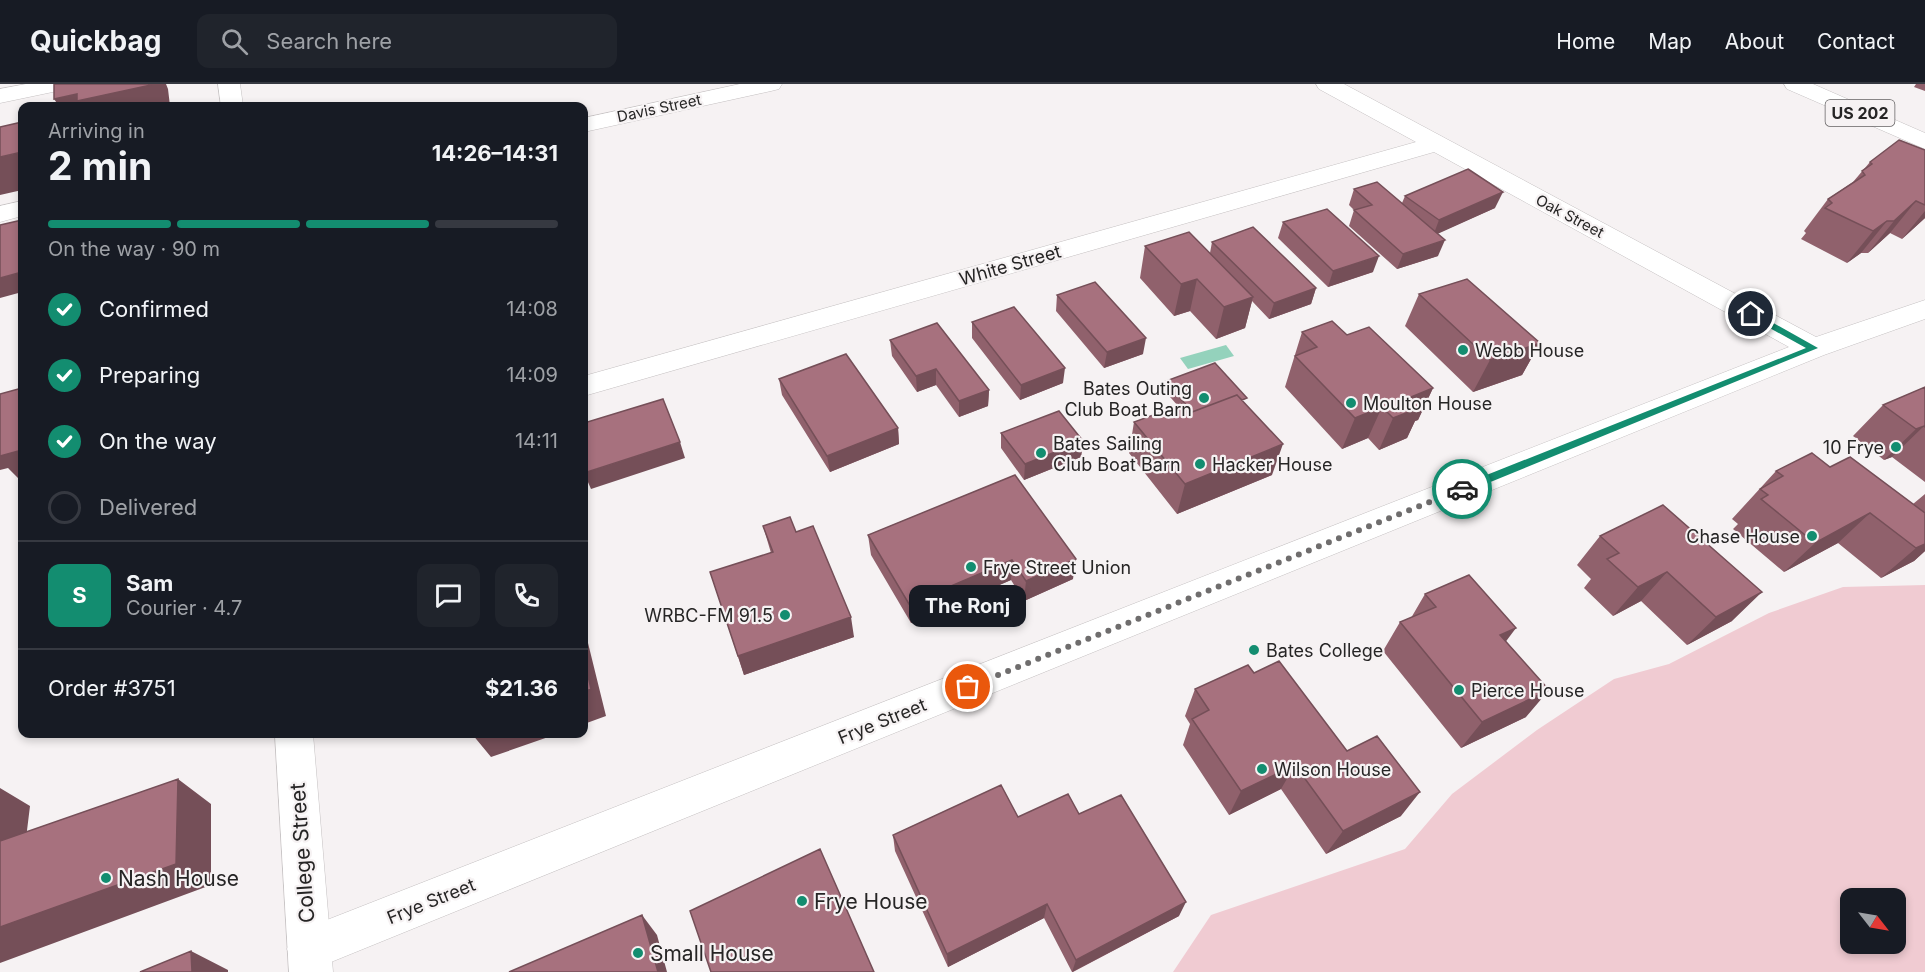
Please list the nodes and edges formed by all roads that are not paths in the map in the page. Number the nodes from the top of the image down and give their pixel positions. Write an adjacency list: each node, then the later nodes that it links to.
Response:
1 (59, 84): 6 (main road)
2 (229, 84): 7 (main road)
3 (771, 84): 8 (main road, Davis Street)
4 (1327, 84): 10 (main road, Oak Street)
5 (1795, 84): 9 (main road, US 202)
6 (7, 91)
7 (231, 102)
8 (588, 124)
9 (1925, 142)
10 (1436, 144): 14 (main road, Oak Street); 15 (main road, White Street)
11 (18, 210): 12 (main road)
12 (0, 214)
13 (1925, 309): 14 (main road, Frye Street)
14 (1814, 348): 17 (main road, Frye Street)
15 (588, 385)
16 (294, 738): 17 (main road, College Street)
17 (310, 960)

